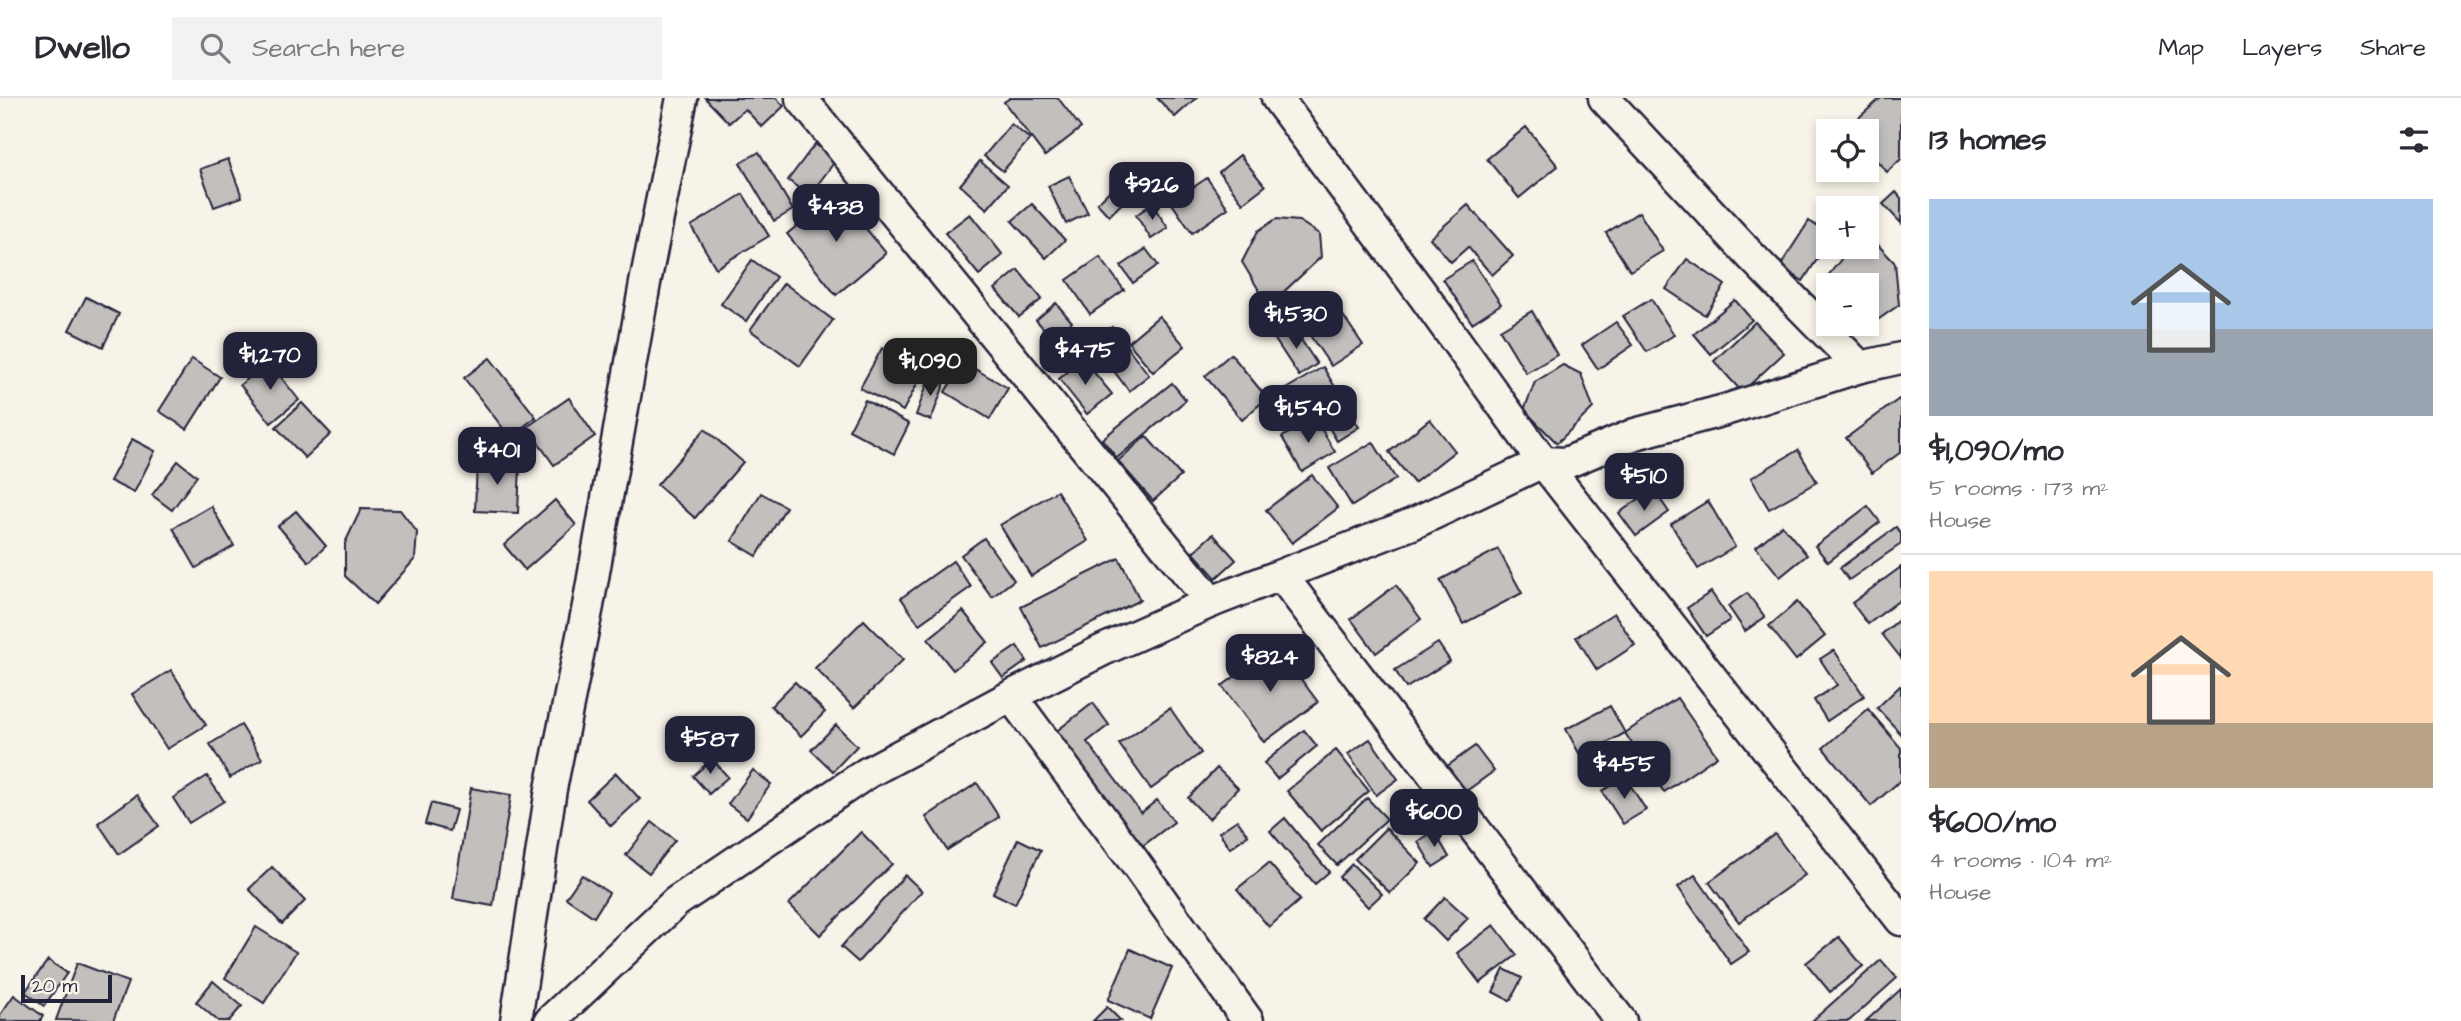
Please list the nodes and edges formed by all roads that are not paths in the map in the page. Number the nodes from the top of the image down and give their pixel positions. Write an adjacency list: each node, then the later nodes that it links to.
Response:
1 (682, 98): 12 (street)
2 (801, 98): 9 (street)
3 (1277, 98): 7 (street)
4 (1604, 98): 6 (street)
5 (1901, 358): 6 (street)
6 (1860, 367): 7 (street)
7 (1543, 462): 8 (street); 11 (street)
8 (1282, 576): 9 (street); 15 (street)
9 (1211, 602): 10 (street)
10 (1011, 696): 13 (street); 14 (street)
11 (1901, 920)
12 (516, 1021)
13 (550, 1021)
14 (1248, 1021)
15 (1621, 1021)

